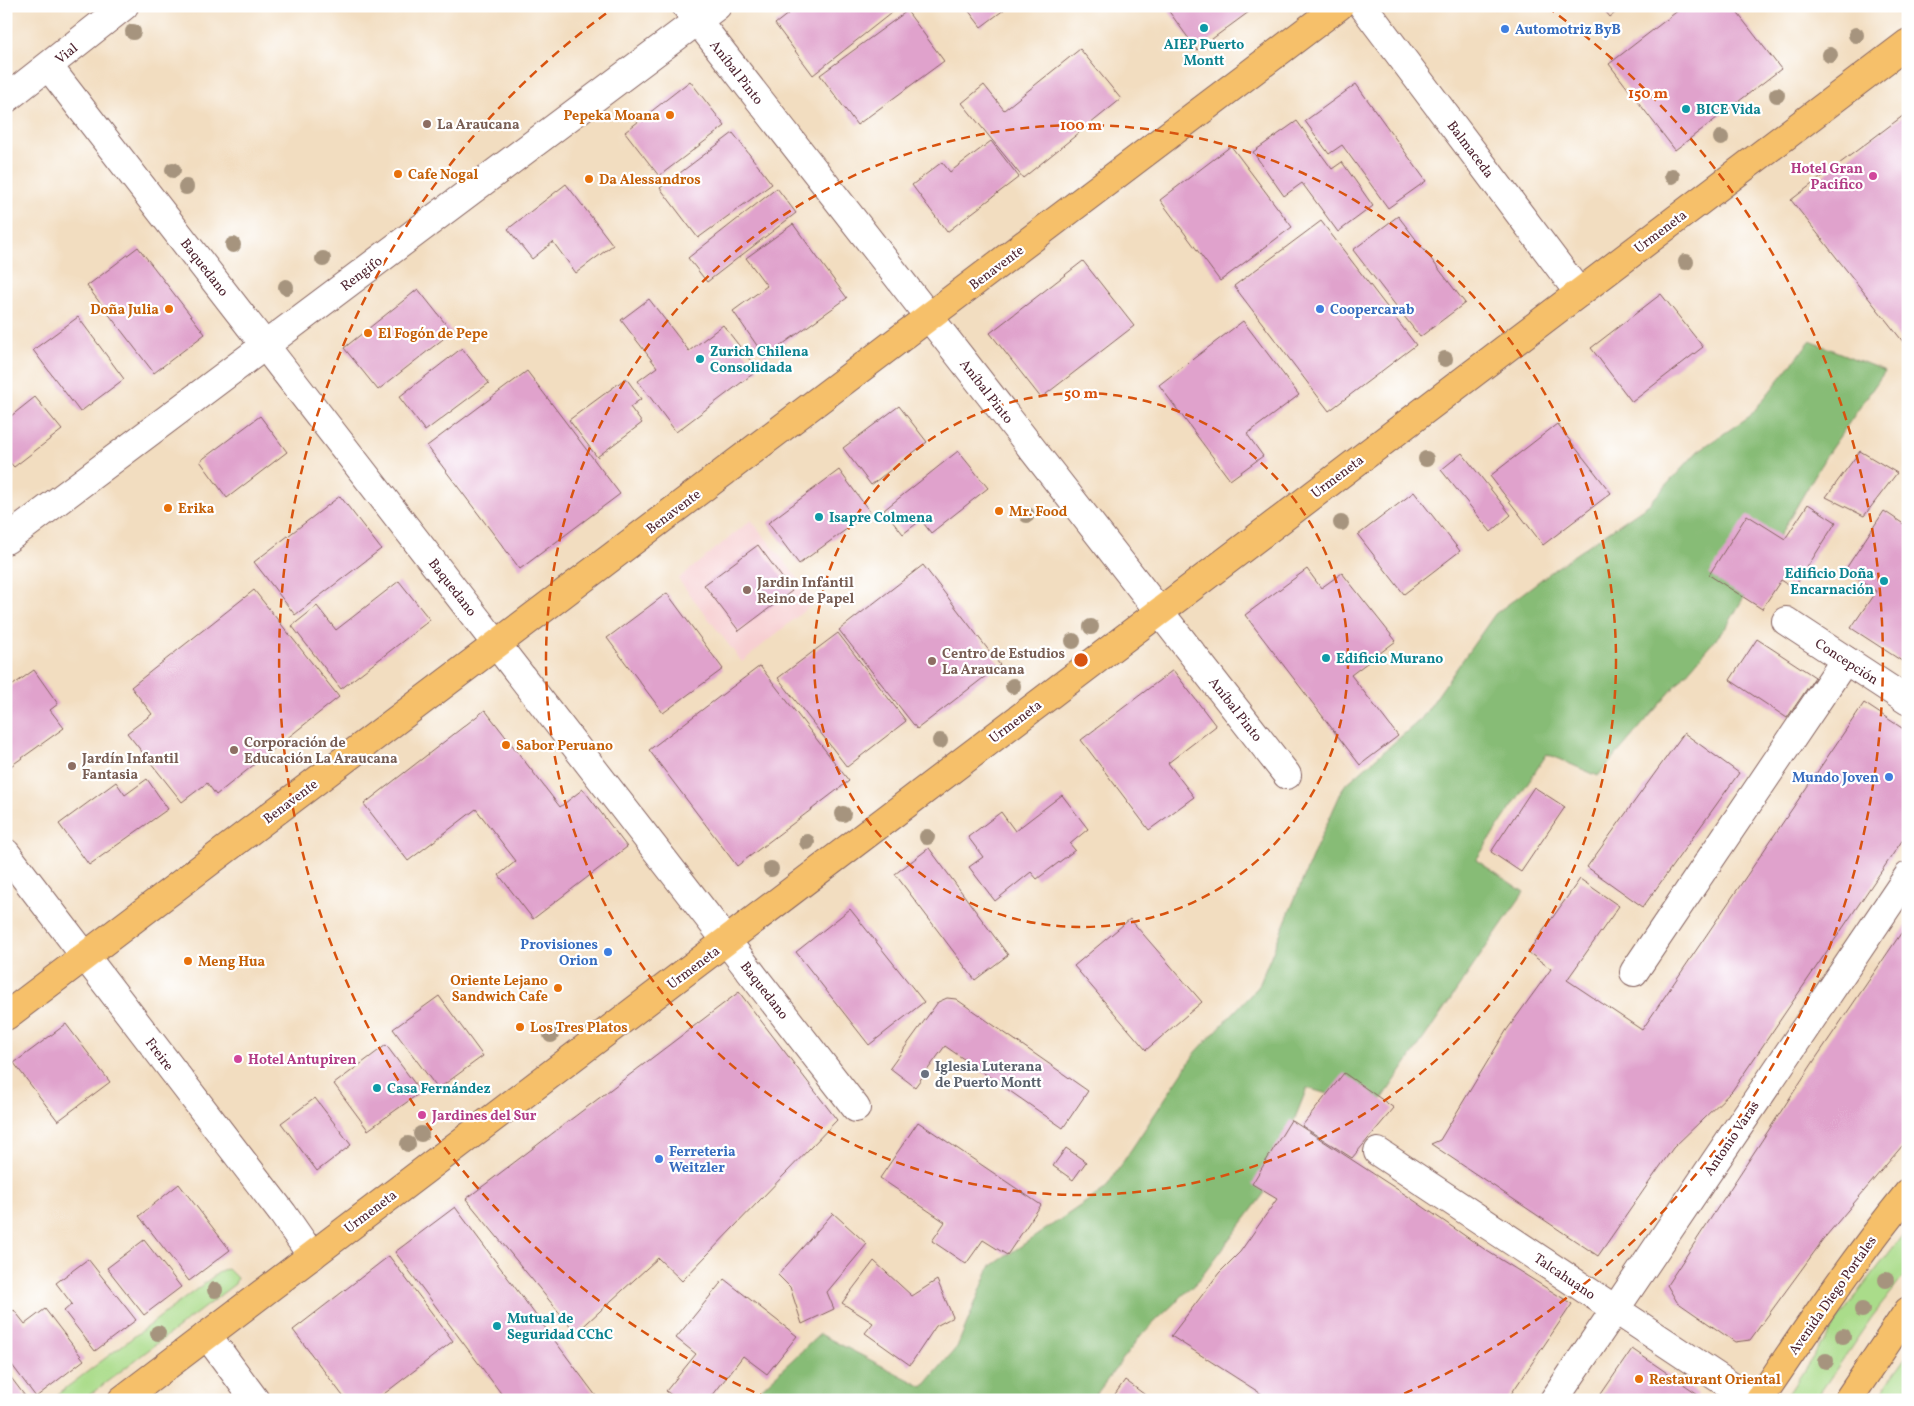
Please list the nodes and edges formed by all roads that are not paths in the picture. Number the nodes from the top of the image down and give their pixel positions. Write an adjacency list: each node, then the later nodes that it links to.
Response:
1 (124, 6): 6 (street, Vial)
2 (1339, 6): 9 (main road, Benavente)
3 (1363, 6): 8 (street, Balmaceda)
4 (700, 11): 9 (street, Aníbal Pinto); 10 (street, Rengifo)
5 (1908, 43): 8 (main road, Urmeneta)
6 (49, 67): 7 (street, Vial); 10 (street, Baquedano)
7 (6, 99)
8 (1579, 293): 12 (main road, Urmeneta)
9 (929, 317): 12 (street, Aníbal Pinto); 14 (main road, Benavente)
10 (266, 346): 11 (street, Rengifo); 14 (street, Baquedano)
11 (6, 540)
12 (1160, 612): 17 (street, Aníbal Pinto); 20 (main road, Urmeneta)
13 (1786, 621): 15 (street, Concepción)
14 (498, 644): 20 (street, Baquedano); 21 (main road, Benavente)
15 (1846, 660): 16 (street, Concepción); 22 (street)
16 (1908, 701)
17 (1287, 775)
18 (6, 853): 21 (street, Freire)
19 (1908, 876): 28 (street, Antonio Varas)
20 (727, 940): 24 (street, Baquedano); 27 (main road, Urmeneta)
21 (85, 956): 23 (main road, Benavente); 27 (street, Freire)
22 (1634, 972)
23 (6, 1016)
24 (856, 1108)
25 (1378, 1152): 28 (street, Talcahuano)
26 (1908, 1192): 35 (main road, Avenida Diego Portales)
27 (312, 1256): 30 (main road, Urmeneta)
28 (1616, 1309): 33 (street, Antonio Varas); 34 (street, Talcahuano)
29 (1908, 1311): 36 (main road)
30 (207, 1335): 31 (main road, Urmeneta); 32 (street)
31 (122, 1400)
32 (255, 1400)
33 (1554, 1400)
34 (1752, 1400)
35 (1759, 1400)
36 (1848, 1400)

